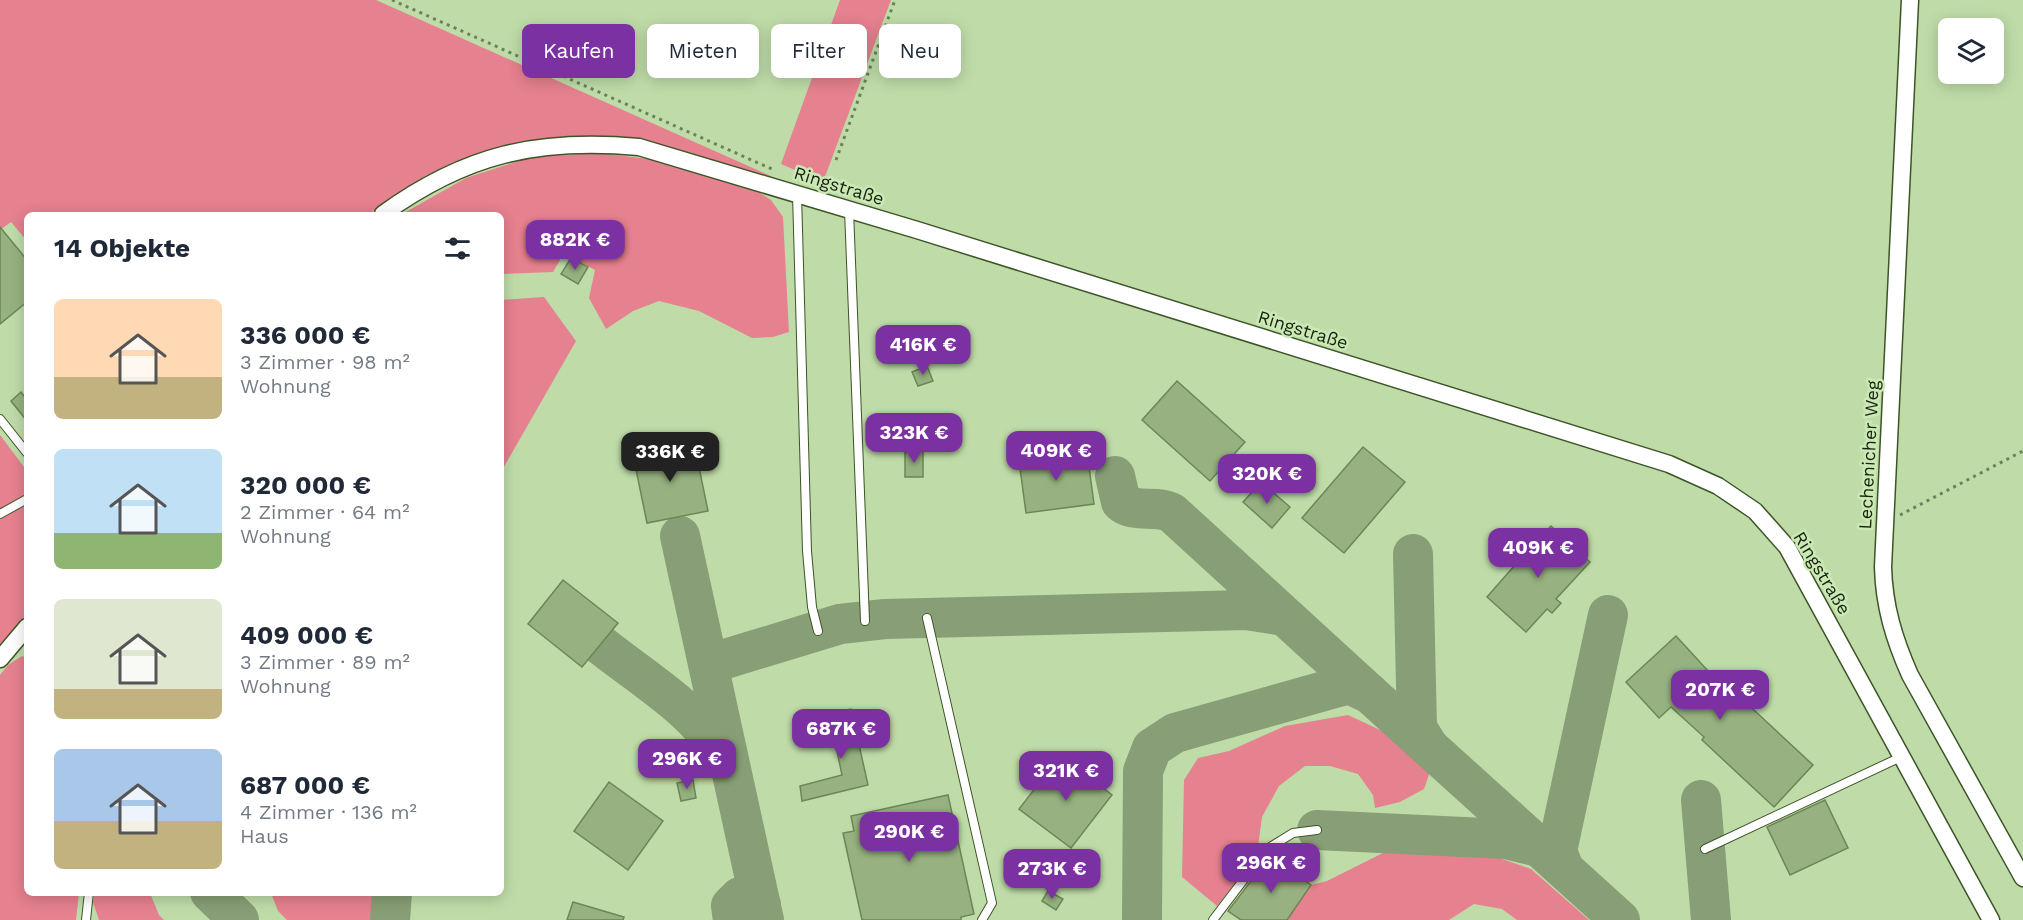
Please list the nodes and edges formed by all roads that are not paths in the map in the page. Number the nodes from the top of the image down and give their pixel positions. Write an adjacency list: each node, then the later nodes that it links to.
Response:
1 (1910, 0): 17 (street, Lechenicher Weg)
2 (797, 194): 3 (street, Ringstraße); 4 (street, Ringstraße); 11 (lane)
3 (849, 210): 10 (lane); 14 (street, Ringstraße)
4 (386, 212)
5 (0, 419): 6 (lane)
6 (24, 449)
7 (24, 501): 8 (lane)
8 (0, 514)
9 (927, 618): 20 (lane)
10 (865, 621)
11 (818, 631)
12 (24, 636): 13 (street)
13 (0, 659)
14 (1903, 756): 16 (lane); 22 (street, Ringstraße)
15 (1317, 830): 21 (lane)
16 (1705, 849)
17 (2023, 878)
18 (89, 896): 19 (lane)
19 (86, 920)
20 (982, 920)
21 (1213, 920)
22 (1991, 920)

